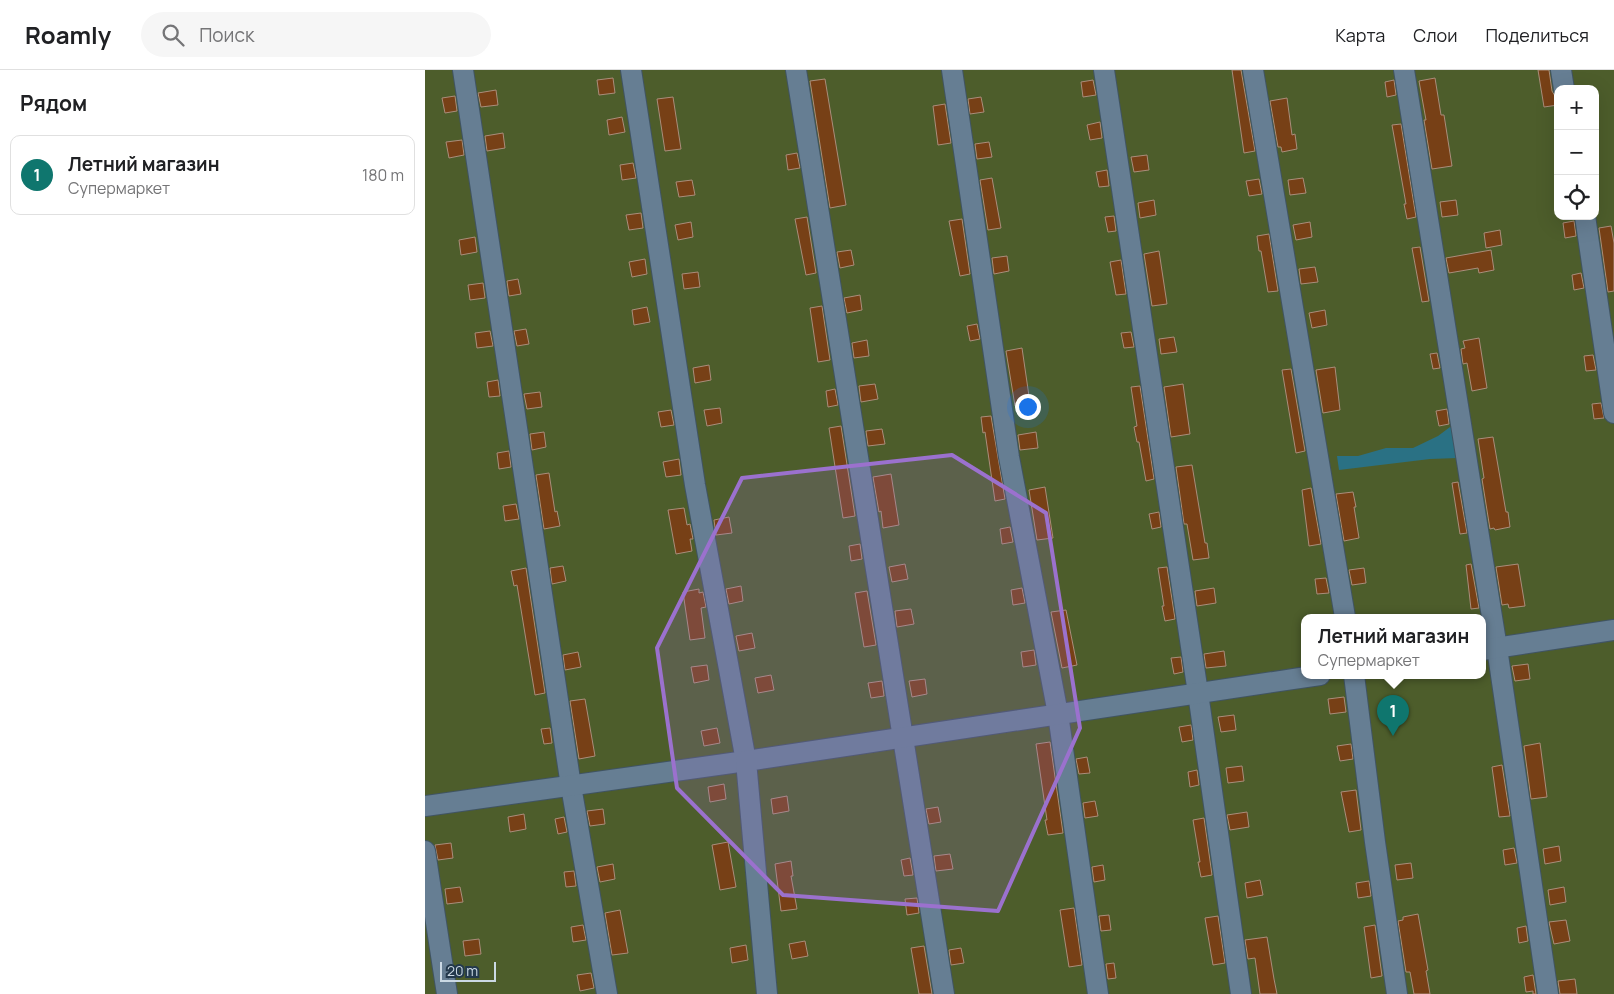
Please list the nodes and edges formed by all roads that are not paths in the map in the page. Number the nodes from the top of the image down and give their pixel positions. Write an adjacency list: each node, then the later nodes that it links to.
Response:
1 (463, 70): 23 (street)
2 (631, 70): 22 (street)
3 (796, 70): 21 (street)
4 (952, 70): 20 (street)
5 (1104, 70): 19 (street)
6 (1253, 70): 12 (street)
7 (1404, 70): 13 (street)
8 (1561, 70): 9 (street)
9 (1563, 85)
10 (1586, 220): 11 (street)
11 (1614, 414)
12 (1344, 614)
13 (1484, 614)
14 (1486, 629): 16 (street)
15 (1614, 630): 16 (street)
16 (1489, 649): 33 (street)
17 (1301, 678): 19 (street)
18 (1355, 679): 32 (street)
19 (1198, 693): 20 (street); 31 (street)
20 (1058, 714): 21 (street); 30 (street)
21 (904, 737): 22 (street); 29 (street)
22 (746, 761): 23 (street); 28 (street)
23 (571, 786): 24 (street); 27 (street)
24 (425, 806)
25 (425, 851): 26 (street)
26 (447, 994)
27 (607, 994)
28 (767, 994)
29 (944, 994)
30 (1098, 994)
31 (1241, 994)
32 (1397, 994)
33 (1548, 994)

